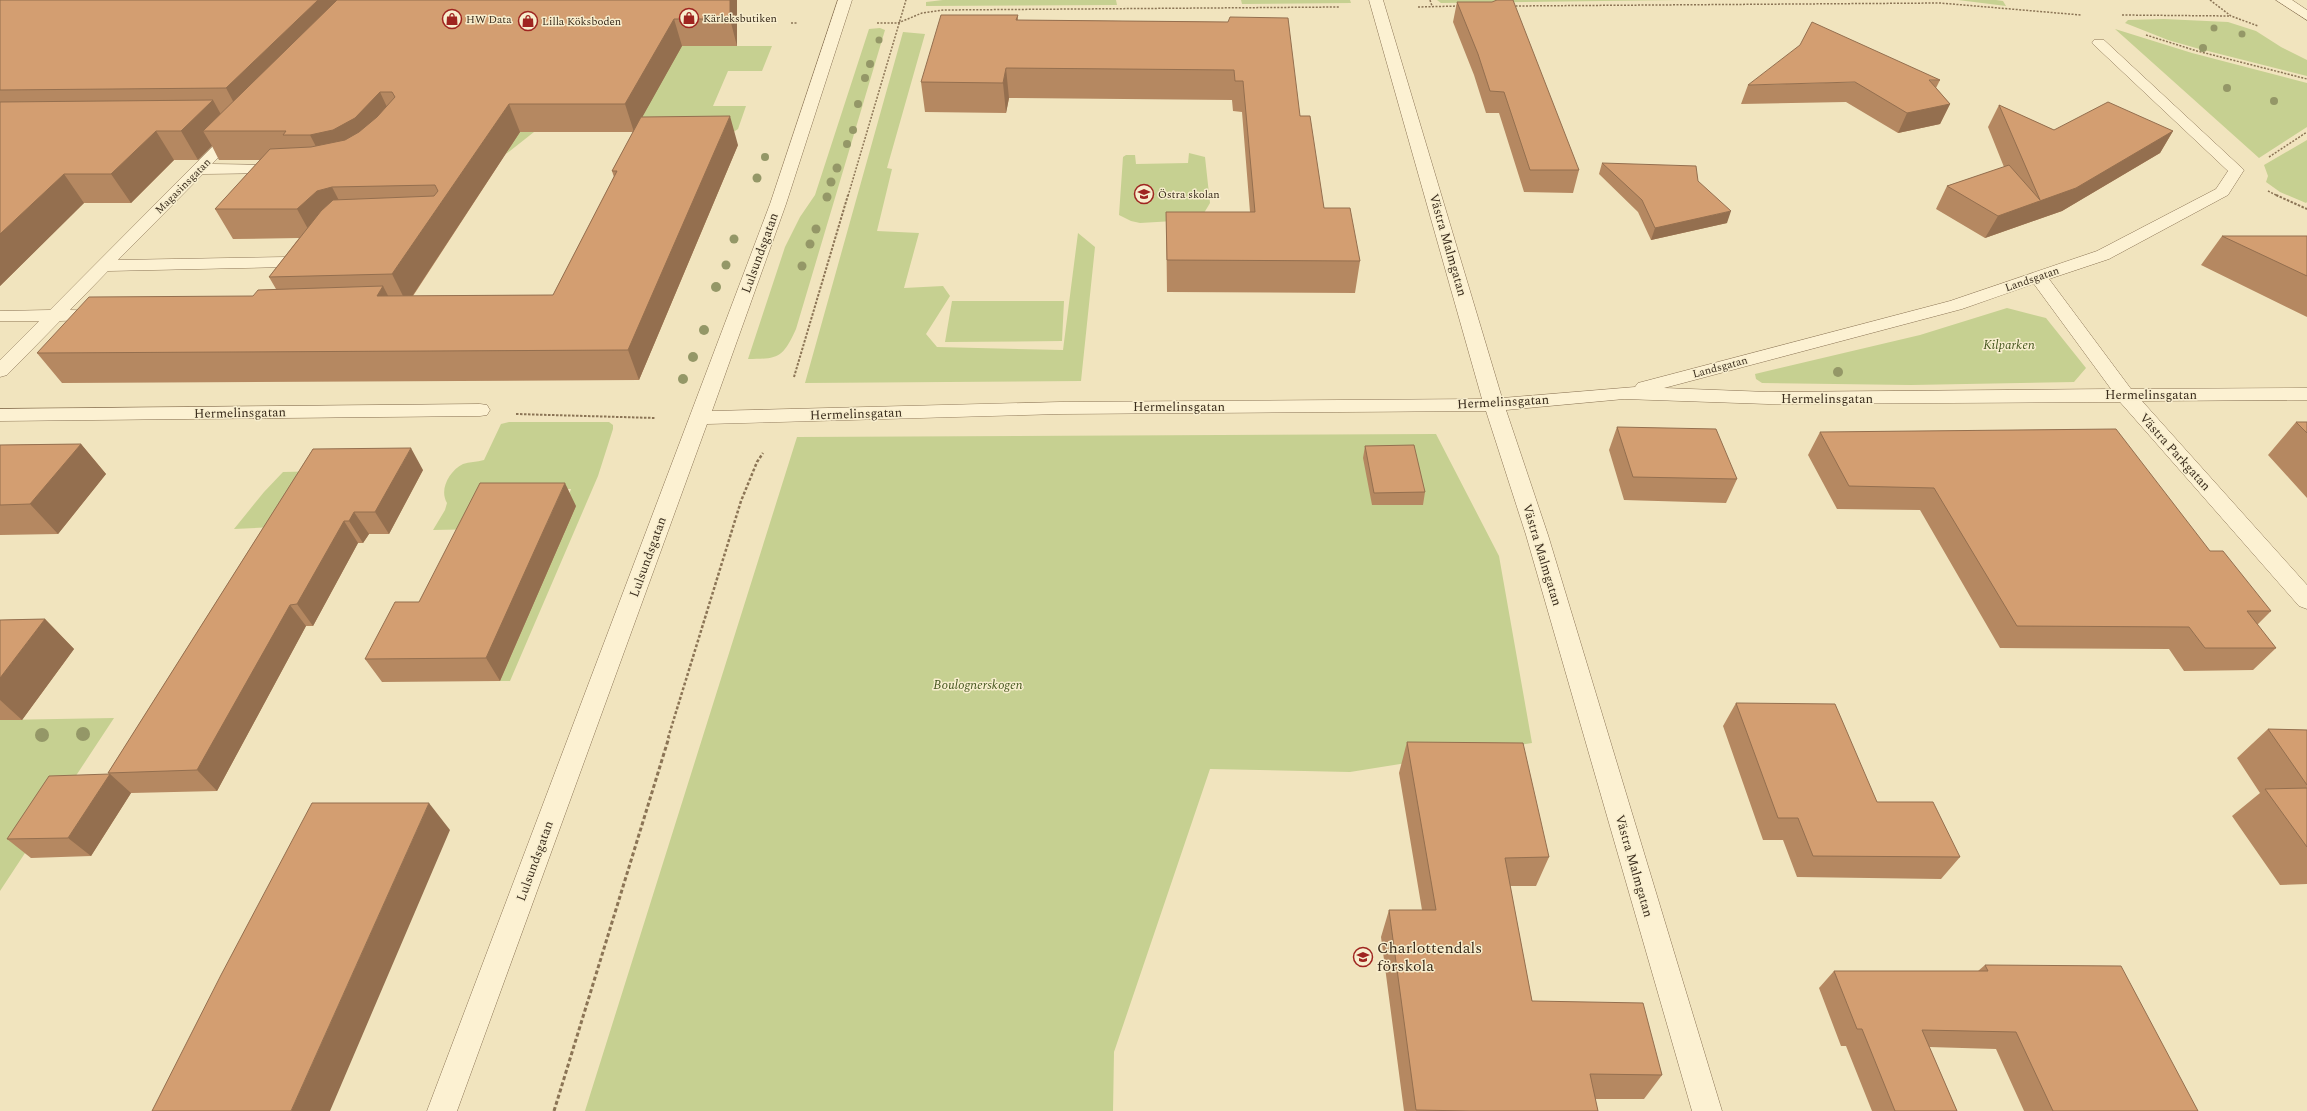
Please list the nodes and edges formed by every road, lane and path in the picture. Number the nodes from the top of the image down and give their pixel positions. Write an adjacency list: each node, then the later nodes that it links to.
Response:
1 (845, 0): 38 (street, Lulsundsgatan)
2 (906, 0): 13 (path)
3 (1430, 0): 6 (path)
4 (2283, 0): 12 (street)
5 (1377, 4): 6 (path); 13 (path); 34 (street, Västra Malmgatan)
6 (1432, 6): 7 (path)
7 (1464, 6)
8 (1512, 6): 9 (path)
9 (2086, 15)
10 (2121, 15): 11 (path)
11 (2231, 16)
12 (2307, 16)
13 (898, 23): 37 (path)
14 (2141, 34): 16 (path)
15 (2099, 43): 26 (street, Landsgatan)
16 (2307, 79)
17 (226, 122): 20 (street, Magasinsgatan)
18 (2307, 132): 19 (path)
19 (2264, 161)
20 (200, 169): 21 (street); 25 (street, Magasinsgatan)
21 (293, 170)
22 (2265, 190): 23 (path)
23 (2307, 209)
24 (320, 244): 25 (street)
25 (104, 266): 29 (street, Magasinsgatan)
26 (2038, 277): 31 (street, Landsgatan); 33 (street, Västra Parkgatan)
27 (117, 315): 29 (street)
28 (0, 316): 29 (street)
29 (54, 316): 30 (street, Magasinsgatan)
30 (0, 371)
31 (1624, 392): 33 (street, Hermelinsgatan); 34 (street, Hermelinsgatan)
32 (2307, 394): 33 (street, Hermelinsgatan)
33 (2125, 395): 39 (street, Västra Parkgatan)
34 (1494, 405): 37 (street, Hermelinsgatan); 42 (street, Västra Malmgatan)
35 (480, 410): 36 (street, Hermelinsgatan); 38 (path)
36 (0, 415)
37 (783, 416): 38 (street, Hermelinsgatan); 41 (path)
38 (699, 418): 40 (street, Lulsundsgatan)
39 (2307, 600)
40 (442, 1111)
41 (554, 1111)
42 (1707, 1111)

